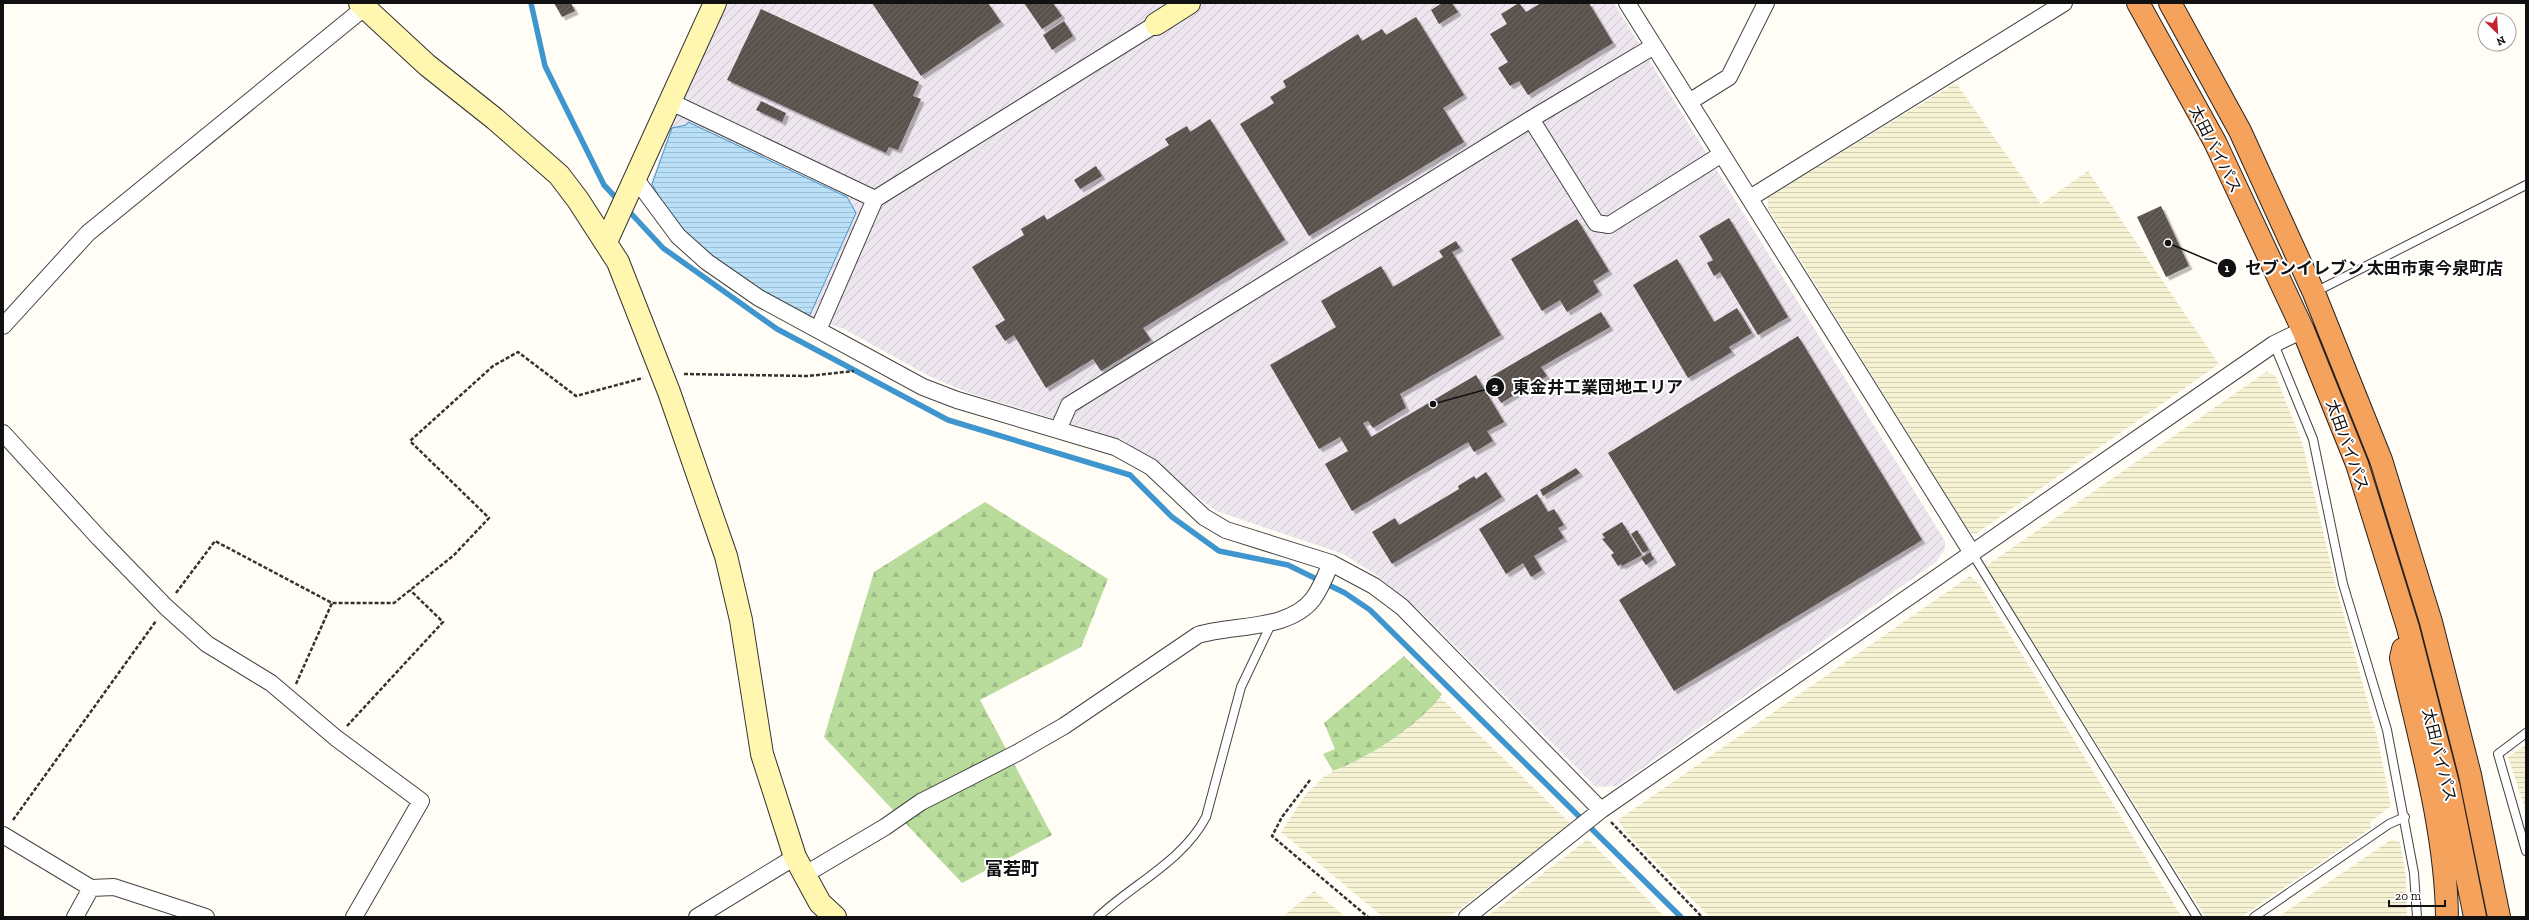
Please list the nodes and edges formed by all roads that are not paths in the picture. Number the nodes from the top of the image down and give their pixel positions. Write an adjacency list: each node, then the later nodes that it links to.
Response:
1 (715, 3): 11 (street)
2 (1189, 3): 9 (street)
3 (1627, 3): 10 (street)
4 (1766, 3): 12 (street)
5 (2064, 3): 17 (street)
6 (2138, 3): 23 (highway, 太田バイパス)
7 (2170, 3): 20 (highway, 太田バイパス)
8 (362, 5): 19 (street); 21 (street)
9 (1156, 24): 18 (street)
10 (1654, 46): 12 (street); 13 (street)
11 (671, 102): 16 (street); 18 (street)
12 (1689, 102): 14 (street)
13 (1531, 119): 14 (street); 25 (street)
14 (1722, 154): 17 (street)
15 (2526, 185): 20 (lane)
16 (627, 196): 19 (street); 22 (street)
17 (1750, 198): 27 (street)
18 (875, 199): 22 (street)
19 (606, 242): 36 (street)
20 (2314, 293): 37 (highway, 太田バイパス)
21 (3, 326)
22 (818, 330): 25 (street)
23 (2303, 330): 24 (street); 30 (highway, 太田バイパス)
24 (2274, 344): 27 (street); 33 (lane)
25 (1058, 430): 28 (street)
26 (3, 433): 41 (street)
27 (1972, 553): 32 (street); 46 (lane)
28 (1328, 570): 29 (street); 32 (street)
29 (1272, 622): 36 (street); 44 (lane)
30 (2408, 628): 49 (highway); 50 (highway, 太田バイパス)
31 (2526, 733): 35 (lane)
32 (1596, 813): 45 (street)
33 (2406, 817): 47 (lane); 48 (lane)
34 (3, 835): 38 (street)
35 (2526, 851)
36 (800, 866): 42 (street); 43 (street)
37 (2492, 872): 51 (highway, 太田バイパス); 52 (highway)
38 (91, 888): 39 (street); 40 (street)
39 (75, 917)
40 (206, 917)
41 (354, 917)
42 (697, 917)
43 (835, 917)
44 (1098, 917)
45 (1467, 917)
46 (2197, 917)
47 (2254, 917)
48 (2417, 917)
49 (2447, 917)
50 (2475, 917)
51 (2499, 917)
52 (2514, 917)

